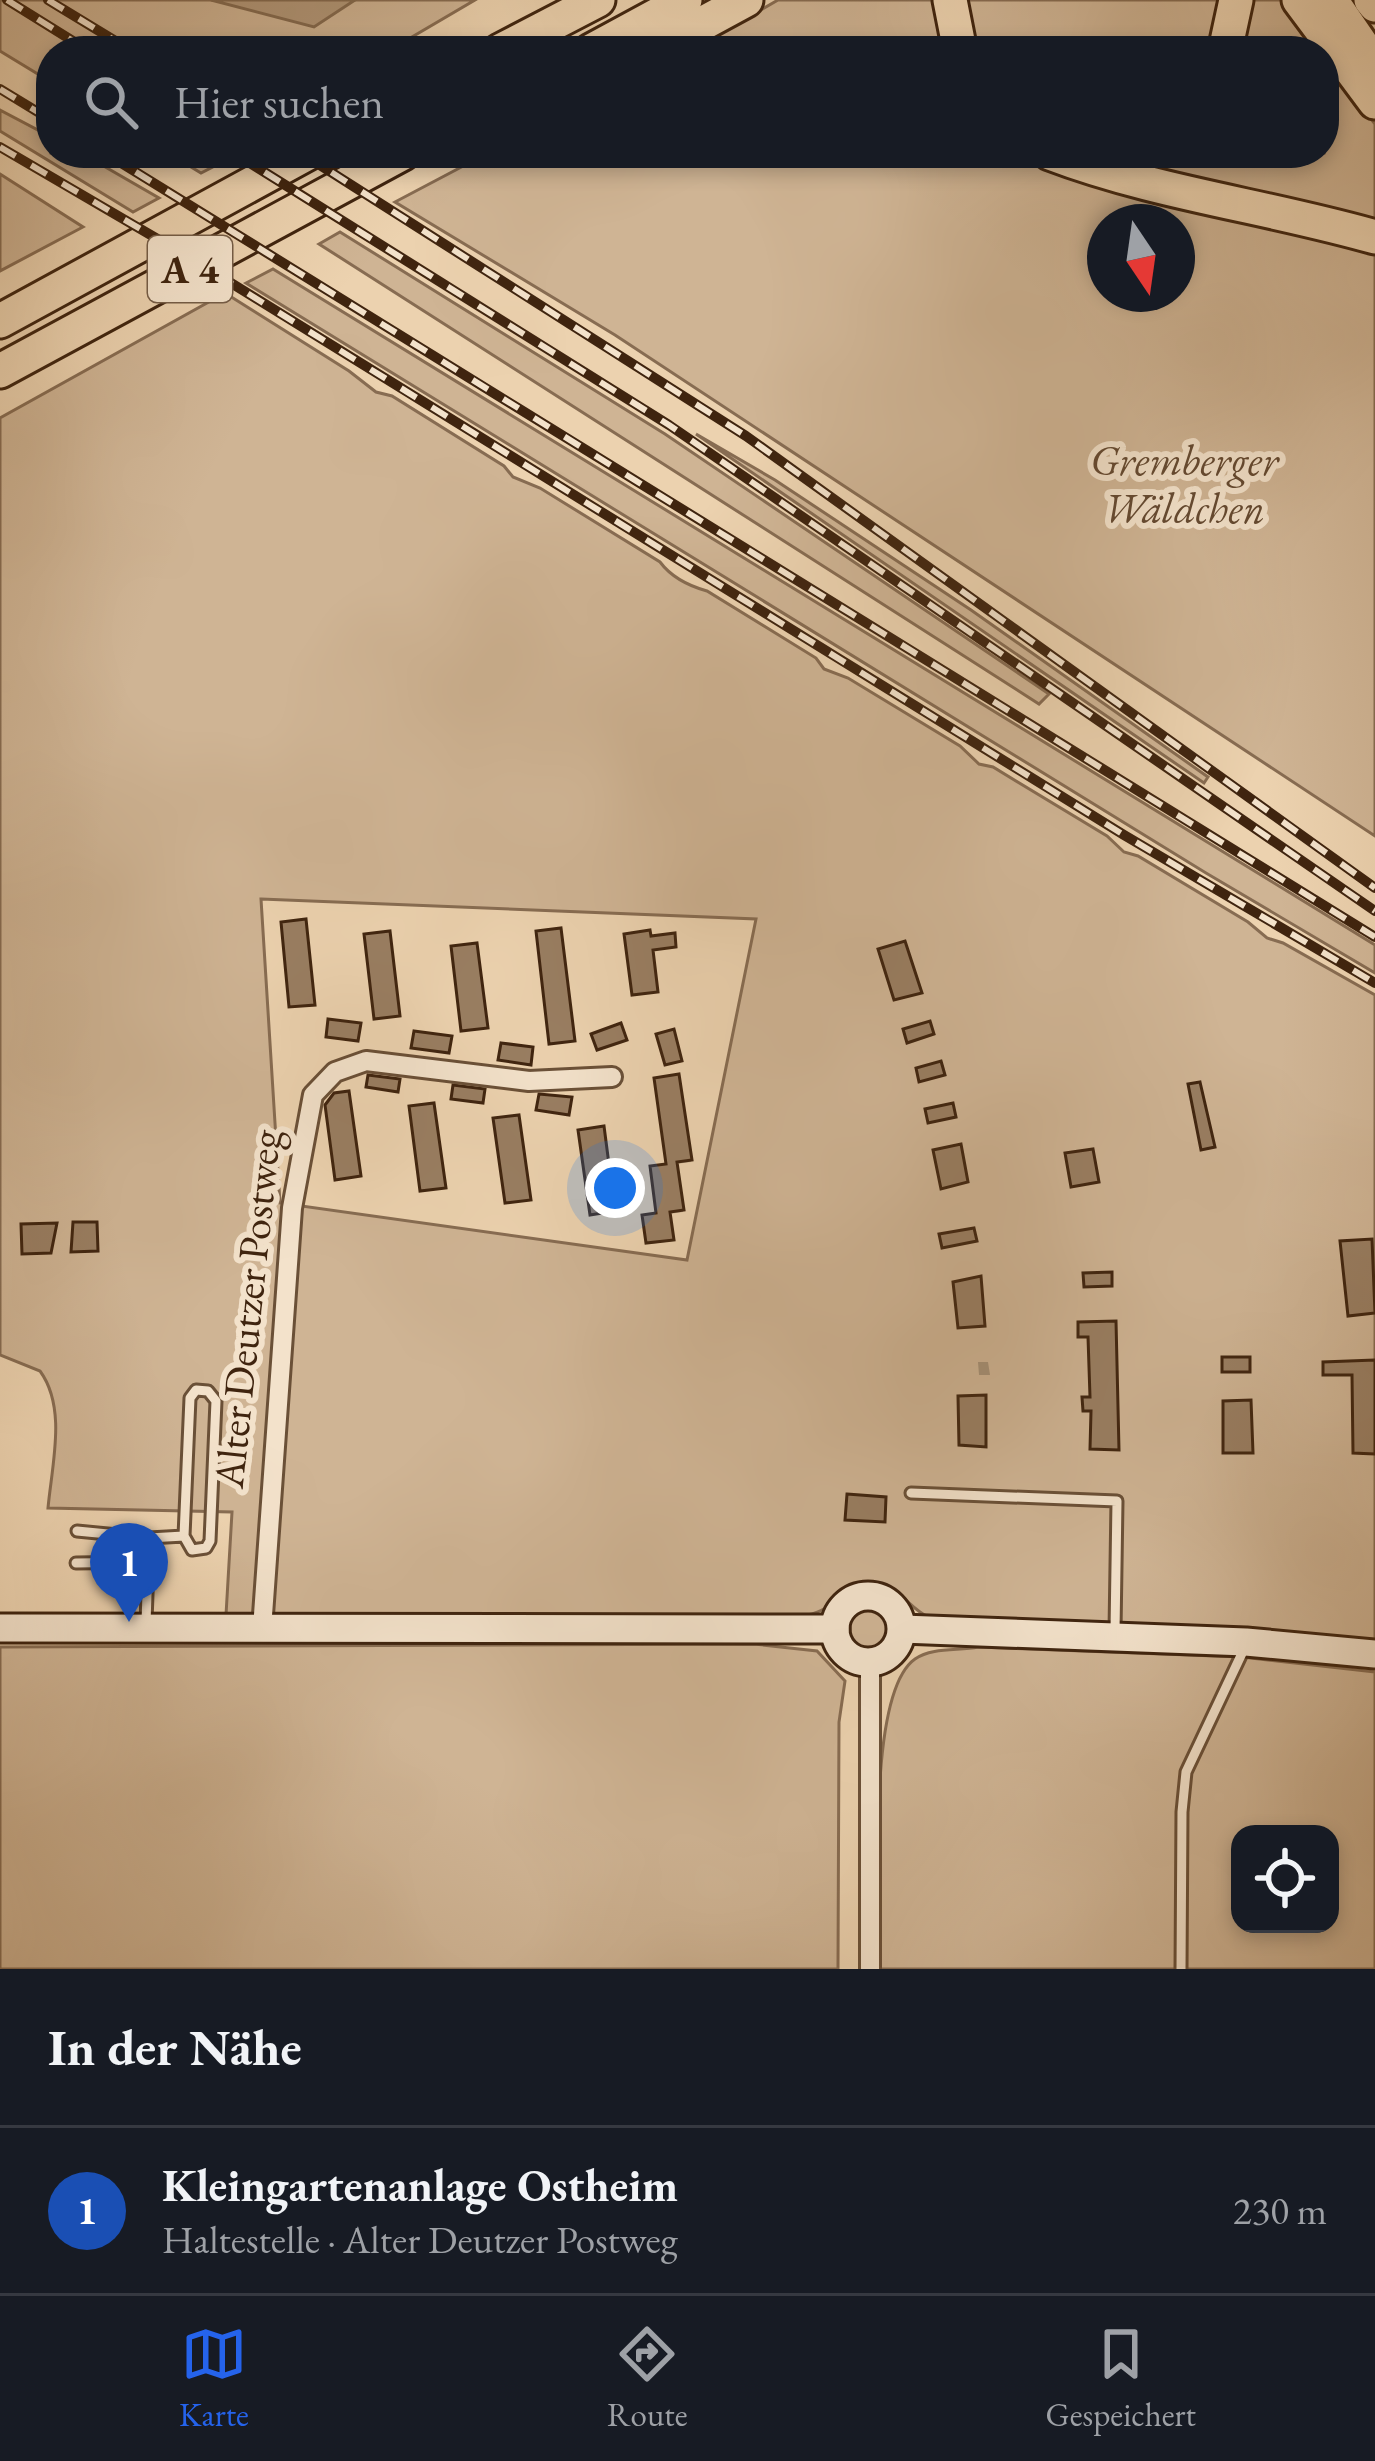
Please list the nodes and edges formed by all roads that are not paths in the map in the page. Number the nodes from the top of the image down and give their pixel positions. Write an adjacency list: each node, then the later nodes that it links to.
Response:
1 (598, 0): 8 (highway)
2 (685, 0): 9 (highway)
3 (746, 0): 10 (highway)
4 (950, 0): 11 (highway)
5 (1236, 0): 12 (highway)
6 (1299, 0): 13 (highway)
7 (1331, 0): 15 (highway)
8 (529, 36)
9 (619, 36)
10 (680, 36)
11 (957, 36)
12 (1228, 36)
13 (1326, 36)
14 (1339, 54): 16 (highway)
15 (1375, 64)
16 (1375, 102)
17 (280, 168): 21 (highway, A 4)
18 (375, 168): 22 (highway, A 4)
19 (1096, 168): 20 (highway)
20 (1375, 237)
21 (0, 321)
22 (0, 371)
23 (612, 1077): 31 (street, Alter Deutzer Postweg)
24 (911, 1493): 35 (lane)
25 (77, 1531): 27 (lane)
26 (184, 1536): 26 (lane); 27 (lane)
27 (149, 1538): 28 (lane)
28 (148, 1562): 29 (lane); 34 (lane)
29 (76, 1563)
30 (0, 1628): 34 (street)
31 (262, 1629): 32 (street); 34 (street)
32 (835, 1629): 33 (street); 38 (street)
33 (902, 1629): 35 (street); 38 (street)
34 (146, 1630)
35 (1114, 1636): 36 (street)
36 (1246, 1642): 37 (street); 40 (lane)
37 (1375, 1654)
38 (870, 1663): 39 (street)
39 (870, 1969)
40 (1181, 1969)

